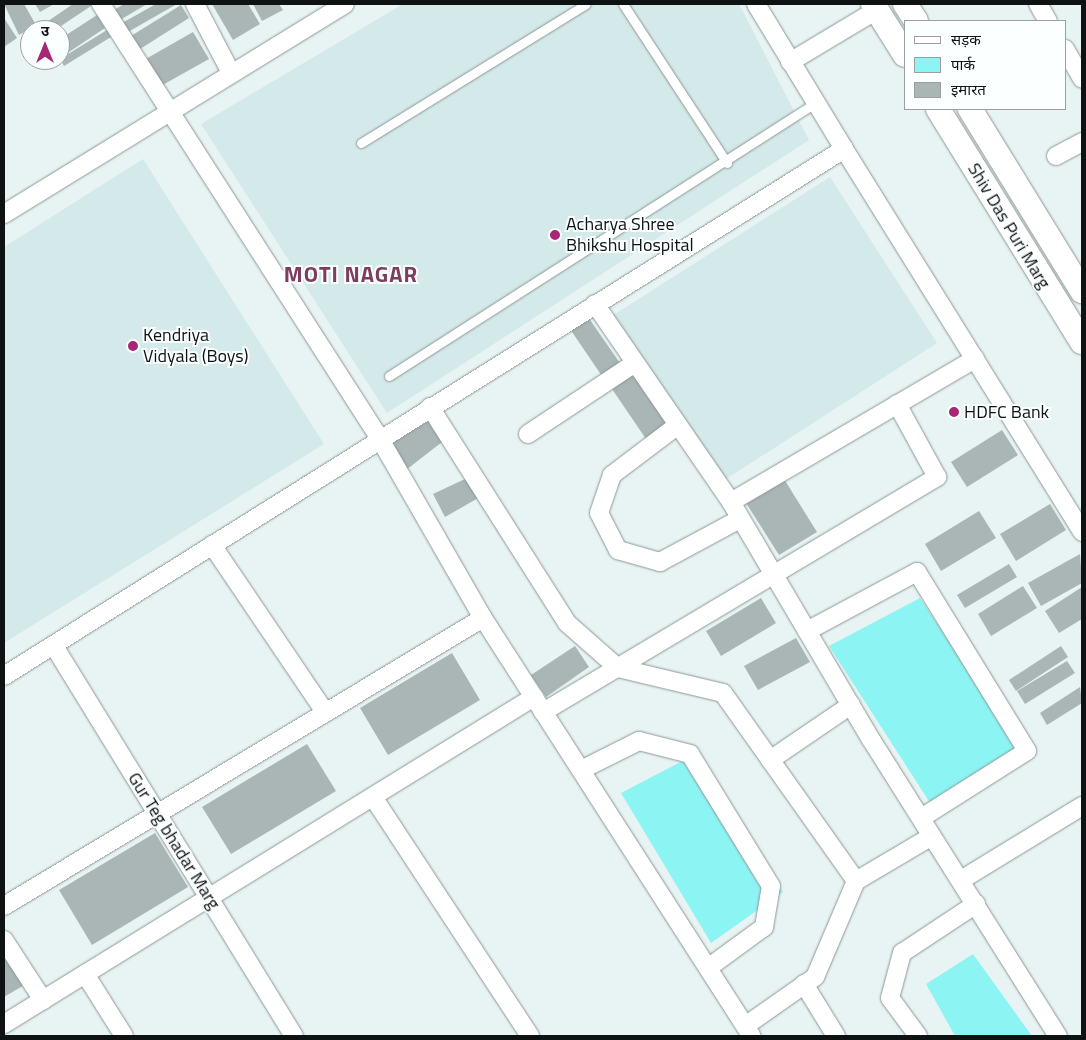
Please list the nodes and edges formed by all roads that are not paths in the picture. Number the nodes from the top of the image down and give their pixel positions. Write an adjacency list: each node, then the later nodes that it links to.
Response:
1 (101, 4): 20 (street)
2 (195, 4): 15 (street)
3 (345, 4): 15 (street)
4 (586, 4): 22 (lane)
5 (624, 4): 25 (lane)
6 (756, 4): 14 (street)
7 (905, 4): 10 (main road)
8 (1038, 4): 11 (street)
9 (875, 7): 12 (main road); 14 (street)
10 (915, 20)
11 (1047, 20)
12 (904, 53)
13 (1073, 56): 16 (street)
14 (790, 62): 17 (street)
15 (231, 73): 20 (street)
16 (1082, 79)
17 (815, 103): 23 (street); 25 (lane)
18 (939, 110): 29 (main road, Shiv Das Puri Marg)
19 (971, 110): 27 (main road, Shiv Das Puri Marg)
20 (168, 112): 26 (street); 37 (street)
21 (1082, 142): 24 (street)
22 (361, 143)
23 (844, 149): 28 (street); 30 (street)
24 (1056, 156)
25 (727, 163): 32 (lane)
26 (5, 211)
27 (1082, 291)
28 (595, 304): 31 (street); 34 (street)
29 (1082, 342)
30 (975, 359): 33 (street); 40 (street)
31 (635, 363): 35 (street); 36 (street)
32 (389, 376)
33 (897, 404): 38 (street); 42 (street)
34 (430, 407): 37 (street); 46 (street)
35 (678, 426): 38 (street); 39 (street)
36 (528, 434)
37 (380, 439): 41 (street); 43 (street)
38 (731, 502): 39 (street)
39 (740, 519): 42 (street)
40 (1082, 532)
41 (212, 545): 45 (street); 50 (street)
42 (774, 576): 44 (street); 46 (street)
43 (483, 618): 48 (street); 50 (street)
44 (807, 632): 49 (street); 56 (street)
45 (54, 646): 47 (street); 55 (street, Gur Teg bhadar Marg)
46 (618, 668): 48 (street); 51 (street)
47 (4, 676)
48 (539, 704): 52 (street); 53 (street)
49 (851, 705): 51 (street); 56 (street)
50 (325, 712): 55 (street)
51 (770, 760): 59 (street)
52 (581, 770): 64 (street); 64 (street)
53 (373, 797): 60 (street); 72 (street)
54 (1082, 806): 58 (street)
55 (157, 813): 60 (street, Gur Teg bhadar Marg); 62 (street)
56 (922, 818): 57 (street)
57 (932, 836): 58 (street); 59 (street)
58 (960, 880): 61 (street)
59 (856, 881): 66 (street)
60 (209, 898): 65 (street); 71 (street, Gur Teg bhadar Marg)
61 (976, 904): 74 (street); 75 (street)
62 (4, 906)
63 (4, 940): 67 (street)
64 (708, 968): 69 (street)
65 (85, 974): 67 (street); 70 (street)
66 (804, 984): 69 (street); 73 (street)
67 (43, 1000): 68 (street)
68 (4, 1024)
69 (748, 1031)
70 (124, 1036)
71 (294, 1036)
72 (530, 1036)
73 (836, 1036)
74 (918, 1036)
75 (1058, 1036)

